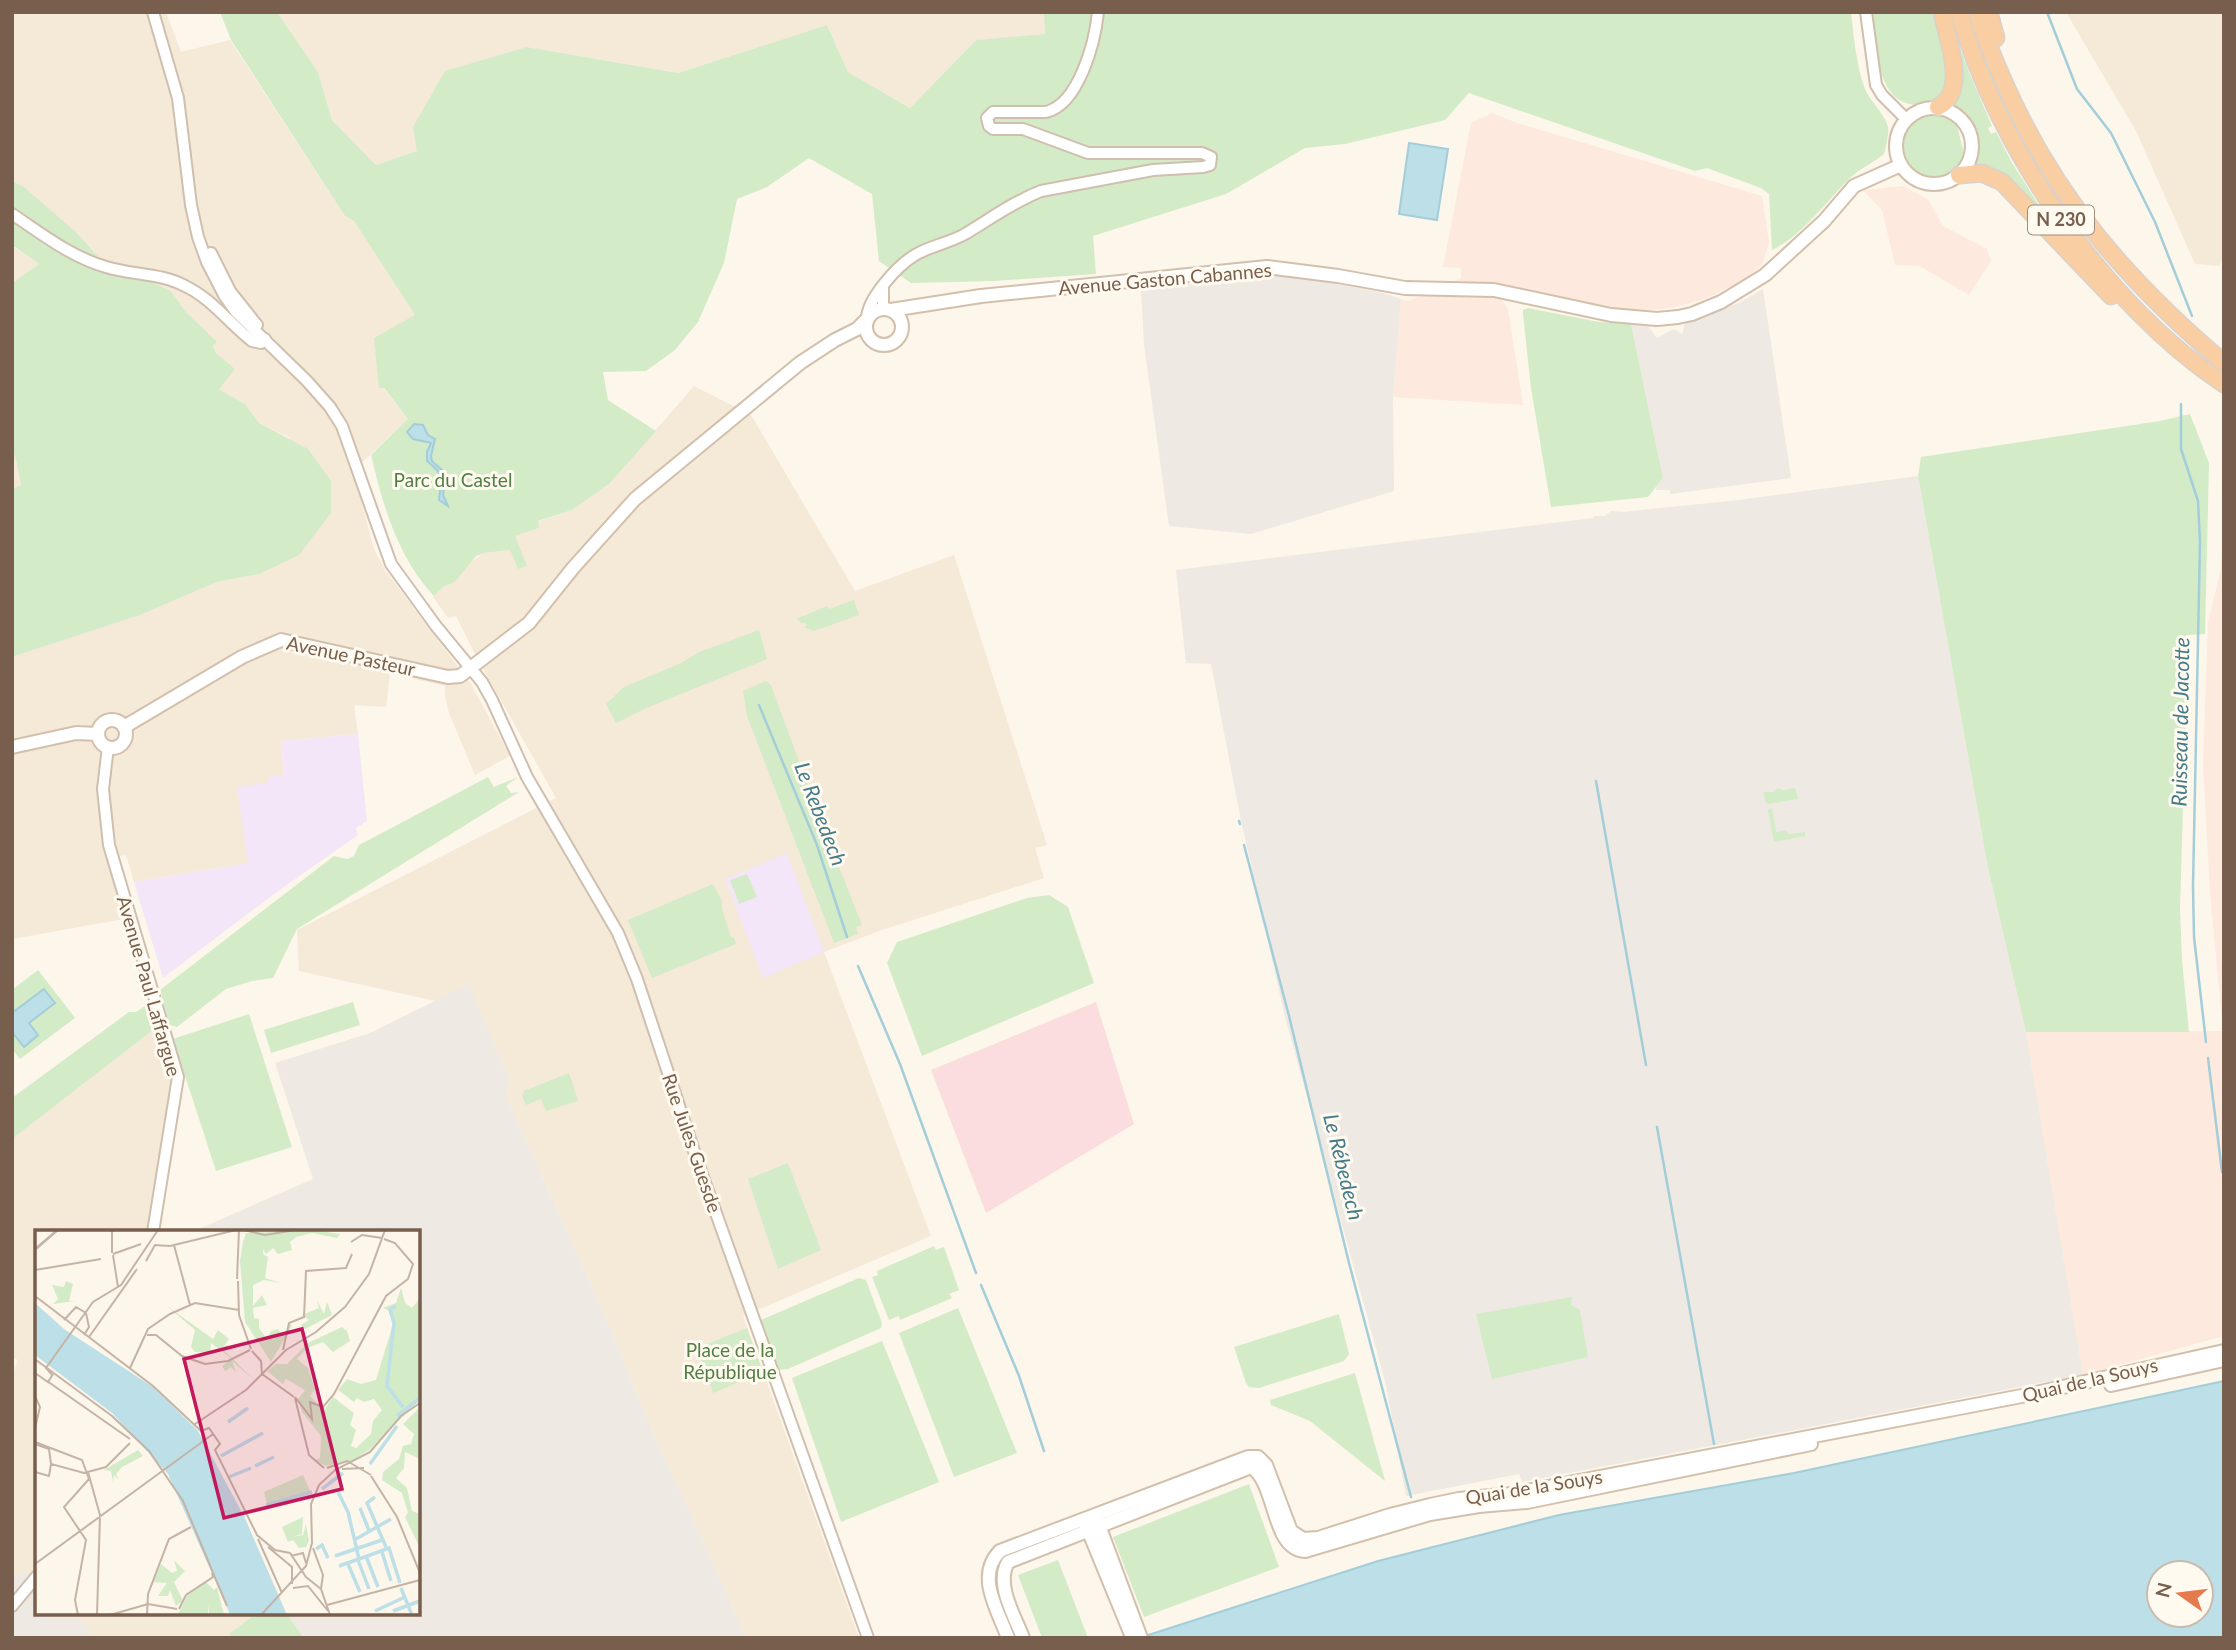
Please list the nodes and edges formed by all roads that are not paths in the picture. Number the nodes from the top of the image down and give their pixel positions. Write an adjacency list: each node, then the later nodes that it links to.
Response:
1 (153, 12): 20 (street)
2 (160, 12): 20 (street)
3 (1098, 12): 15 (street)
4 (1866, 12): 11 (street)
5 (1942, 12): 10 (highway)
6 (1959, 12): 24 (highway, N 230)
7 (1977, 12): 9 (highway, N 230)
8 (1989, 12): 9 (highway)
9 (1995, 61): 22 (highway, N 230)
10 (1938, 107): 11 (main road); 13 (main road)
11 (1906, 119): 12 (main road)
12 (1901, 165): 13 (main road); 16 (main road, Avenue Gaston Cabannes)
13 (1959, 175): 24 (highway)
14 (12, 214): 20 (street)
15 (884, 286): 17 (street); 18 (street)
16 (919, 306): 17 (main road, Avenue Gaston Cabannes); 19 (main road)
17 (887, 309): 18 (main road); 19 (main road)
18 (867, 319): 21 (main road); 23 (main road)
19 (902, 326): 21 (main road)
20 (265, 339): 25 (street, Rue Jules Guesde)
21 (871, 340): 23 (main road)
22 (2224, 363)
23 (785, 378): 25 (main road)
24 (2220, 382)
25 (471, 669): 26 (main road, Avenue Pasteur); 37 (street, Rue Jules Guesde)
26 (124, 727): 27 (main road); 29 (main road)
27 (98, 734): 28 (main road); 29 (main road)
28 (12, 747)
29 (108, 747): 30 (street, Avenue Paul Laffargue)
30 (154, 1228)
31 (2224, 1351): 33 (main road, Quai de la Souys)
32 (2224, 1360): 33 (main road, Quai de la Souys)
33 (1091, 1523): 34 (main road); 38 (main road, Quai de la Souys); 39 (main road, Quai de la Souys)
34 (1104, 1556): 40 (main road); 41 (main road)
35 (35, 1578): 36 (street)
36 (12, 1606)
37 (869, 1638)
38 (1008, 1638)
39 (1023, 1638)
40 (1132, 1638)
41 (1141, 1638)

